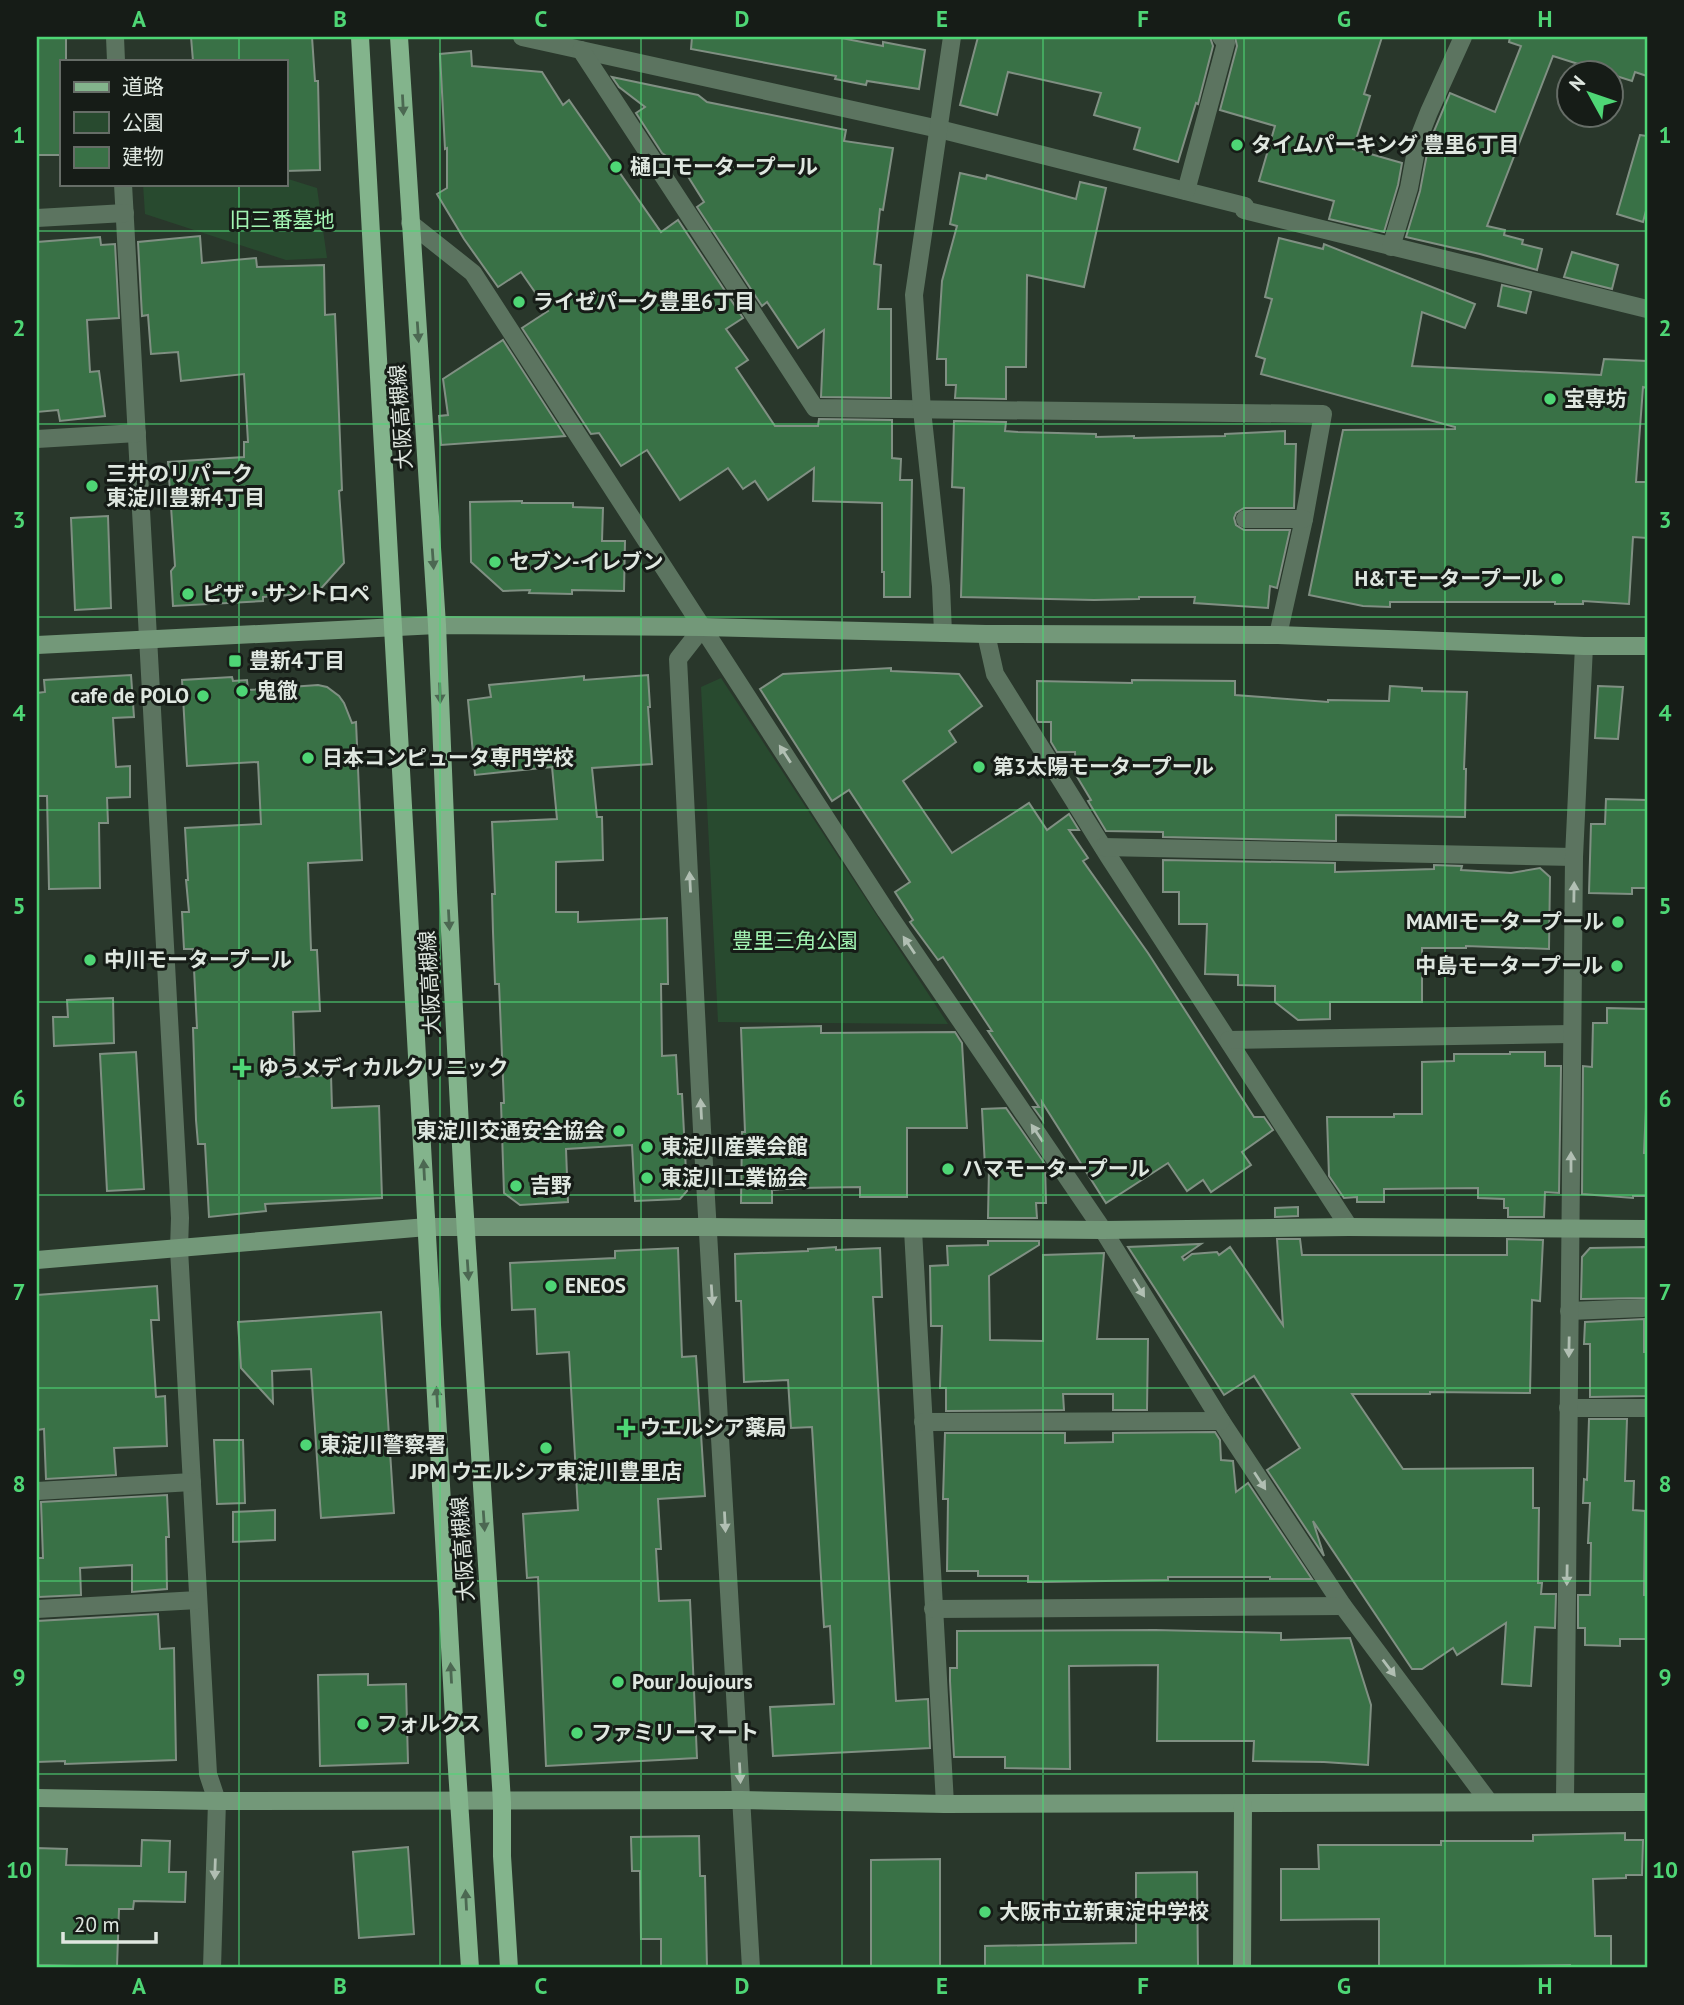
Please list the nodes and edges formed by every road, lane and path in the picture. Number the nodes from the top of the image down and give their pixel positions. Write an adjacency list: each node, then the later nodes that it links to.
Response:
1 (115, 37): 9 (street)
2 (360, 37): 24 (main road, 大阪高槻線)
3 (399, 37): 15 (main road, 大阪高槻線, one-way to 15)
4 (522, 37): 8 (street)
5 (951, 37): 10 (street)
6 (1221, 37): 12 (street)
7 (1463, 37): 16 (street)
8 (581, 50): 10 (street); 18 (street)
9 (116, 60)
10 (939, 129): 12 (street); 18 (street)
11 (123, 186): 13 (street)
12 (1186, 191): 16 (street)
13 (125, 213): 14 (street); 19 (street)
14 (37, 218)
15 (410, 223): 23 (main road, 大阪高槻線, one-way to 23); 25 (street)
16 (1391, 247): 17 (street)
17 (1647, 309)
18 (922, 410): 22 (street); 26 (street)
19 (137, 433): 20 (street); 29 (street)
20 (37, 439)
21 (1245, 519): 22 (street)
22 (1304, 519): 28 (street)
23 (437, 625): 24 (street); 25 (street); 40 (main road, 大阪高槻線, one-way to 40)
24 (391, 627): 29 (street); 37 (main road, 大阪高槻線, one-way to 24)
25 (704, 627): 26 (street); 38 (street, one-way to 25); 43 (street, one-way to 25)
26 (943, 633): 27 (street)
27 (986, 634): 28 (street); 33 (street)
28 (1278, 635): 31 (street)
29 (149, 639): 30 (street); 45 (street)
30 (37, 645)
31 (1584, 646): 32 (street); 34 (street)
32 (1647, 646)
33 (1103, 847): 34 (street); 36 (street)
34 (1574, 857): 35 (street, one-way to 34)
35 (1572, 1034): 36 (street); 44 (street, one-way to 35)
36 (1229, 1040): 39 (street)
37 (427, 1227): 40 (street); 45 (street); 62 (main road, 大阪高槻線, one-way to 37)
38 (708, 1227): 40 (street); 42 (street); 60 (street, one-way to 60)
39 (1349, 1227): 43 (street); 44 (street)
40 (466, 1228): 63 (main road, 大阪高槻線, one-way to 63)
41 (1647, 1229): 44 (street)
42 (913, 1230): 43 (street); 52 (street)
43 (1103, 1230): 51 (street, one-way to 51)
44 (1570, 1230): 48 (street)
45 (179, 1249): 46 (street); 53 (street)
46 (37, 1260)
47 (1643, 1308): 48 (street)
48 (1569, 1311): 49 (street, one-way to 49)
49 (1568, 1408): 50 (street); 64 (street, one-way to 64)
50 (1647, 1408)
51 (1221, 1421): 52 (street); 56 (street, one-way to 56)
52 (923, 1422): 58 (street)
53 (192, 1482): 54 (street); 55 (street)
54 (37, 1491)
55 (198, 1600): 57 (street); 61 (street)
56 (1343, 1606): 58 (street); 65 (street, one-way to 65)
57 (37, 1609)
58 (933, 1609): 67 (street)
59 (37, 1798): 61 (street)
60 (741, 1800): 63 (street); 67 (street); 72 (street)
61 (216, 1801): 62 (street); 69 (street, one-way to 69)
62 (459, 1801): 63 (street); 70 (main road, 大阪高槻線, one-way to 62)
63 (502, 1801): 71 (main road, 大阪高槻線)
64 (1565, 1801): 65 (street); 66 (street)
65 (1489, 1802): 68 (street)
66 (1647, 1802)
67 (945, 1804): 68 (street)
68 (1243, 1804): 73 (street)
69 (212, 1968)
70 (470, 1968)
71 (509, 1968)
72 (751, 1968)
73 (1242, 1968)

